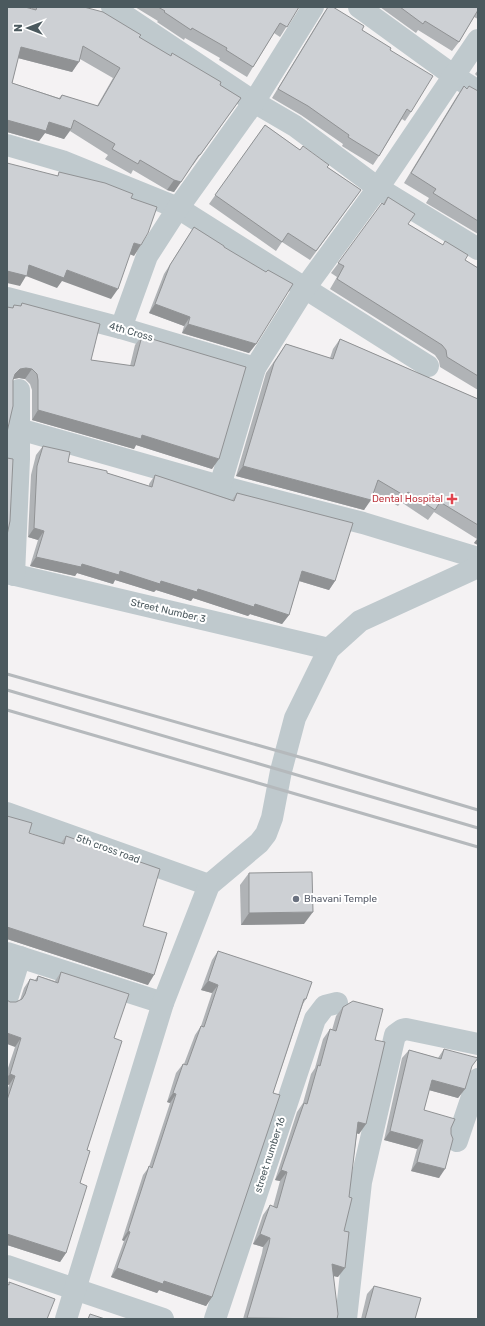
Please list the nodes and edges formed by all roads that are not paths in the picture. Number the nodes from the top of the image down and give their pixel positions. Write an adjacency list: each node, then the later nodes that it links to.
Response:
1 (112, 7): 7 (street)
2 (313, 7): 7 (street)
3 (359, 7): 5 (street)
4 (478, 40): 5 (street)
5 (454, 76): 6 (street); 9 (street)
6 (478, 92)
7 (254, 102): 9 (street); 10 (street)
8 (7, 145): 10 (street)
9 (378, 188): 11 (street); 12 (street)
10 (178, 208): 12 (street); 14 (street)
11 (478, 249)
12 (305, 288): 15 (street); 16 (street)
13 (7, 298): 14 (street, 4th Cross)
14 (121, 328): 16 (street, 4th Cross)
15 (428, 366)
16 (255, 368): 20 (street)
17 (19, 390): 18 (street)
18 (19, 429): 19 (street); 20 (street)
19 (13, 457): 23 (street)
20 (220, 486): 21 (street)
21 (478, 558)
22 (478, 568): 24 (street)
23 (11, 574): 24 (street, Street Number 3)
24 (328, 649): 26 (street)
25 (7, 813): 26 (street, 5th cross road)
26 (209, 885): 30 (street)
27 (13, 955): 28 (street); 30 (street)
28 (7, 999)
29 (337, 1003): 38 (street, street number 16)
30 (163, 1004): 35 (street)
31 (478, 1044): 39 (street)
32 (478, 1079): 33 (street)
33 (457, 1141)
34 (7, 1266): 35 (street)
35 (76, 1289): 36 (street); 37 (street)
36 (66, 1319)
37 (164, 1319)
38 (215, 1319)
39 (346, 1319)

